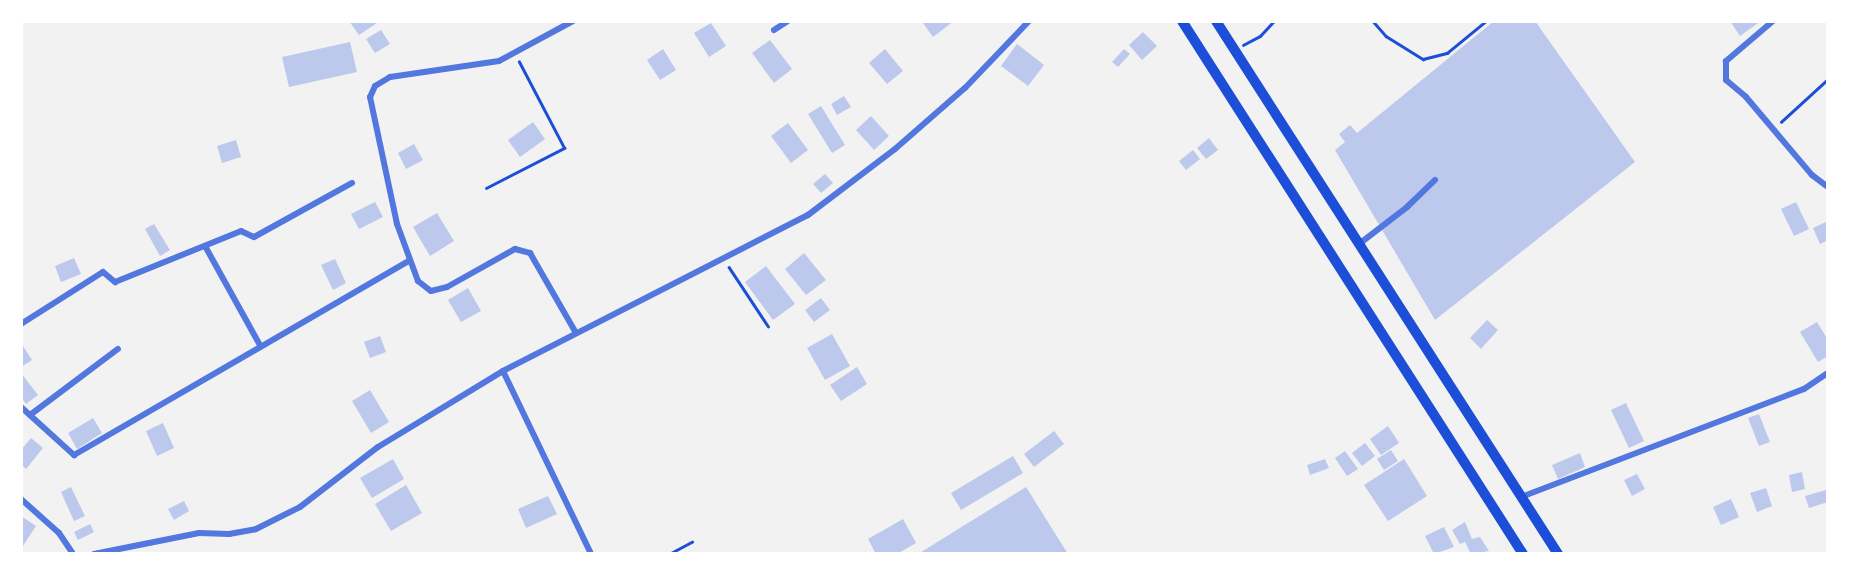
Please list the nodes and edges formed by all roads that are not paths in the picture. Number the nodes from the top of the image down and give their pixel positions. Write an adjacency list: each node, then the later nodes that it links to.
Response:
1 (573, 21): 13 (street)
2 (788, 21): 7 (street)
3 (1028, 21): 15 (street)
4 (1182, 21): 27 (highway)
5 (1216, 21): 11 (highway)
6 (1773, 21): 10 (street)
7 (774, 30)
8 (1435, 180): 11 (street)
9 (352, 183): 12 (street)
10 (1828, 187)
11 (1359, 244): 22 (highway)
12 (205, 246): 14 (street); 16 (street)
13 (411, 260): 15 (street); 16 (street)
14 (21, 324)
15 (576, 333): 18 (street)
16 (261, 346): 21 (street)
17 (118, 349): 21 (street)
18 (503, 371): 25 (street); 26 (street)
19 (1828, 373): 22 (street)
20 (21, 407): 21 (street)
21 (30, 415)
22 (1521, 497): 28 (highway)
23 (21, 499): 24 (street)
24 (73, 554)
25 (93, 554)
26 (592, 554)
27 (1523, 554)
28 (1558, 554)

